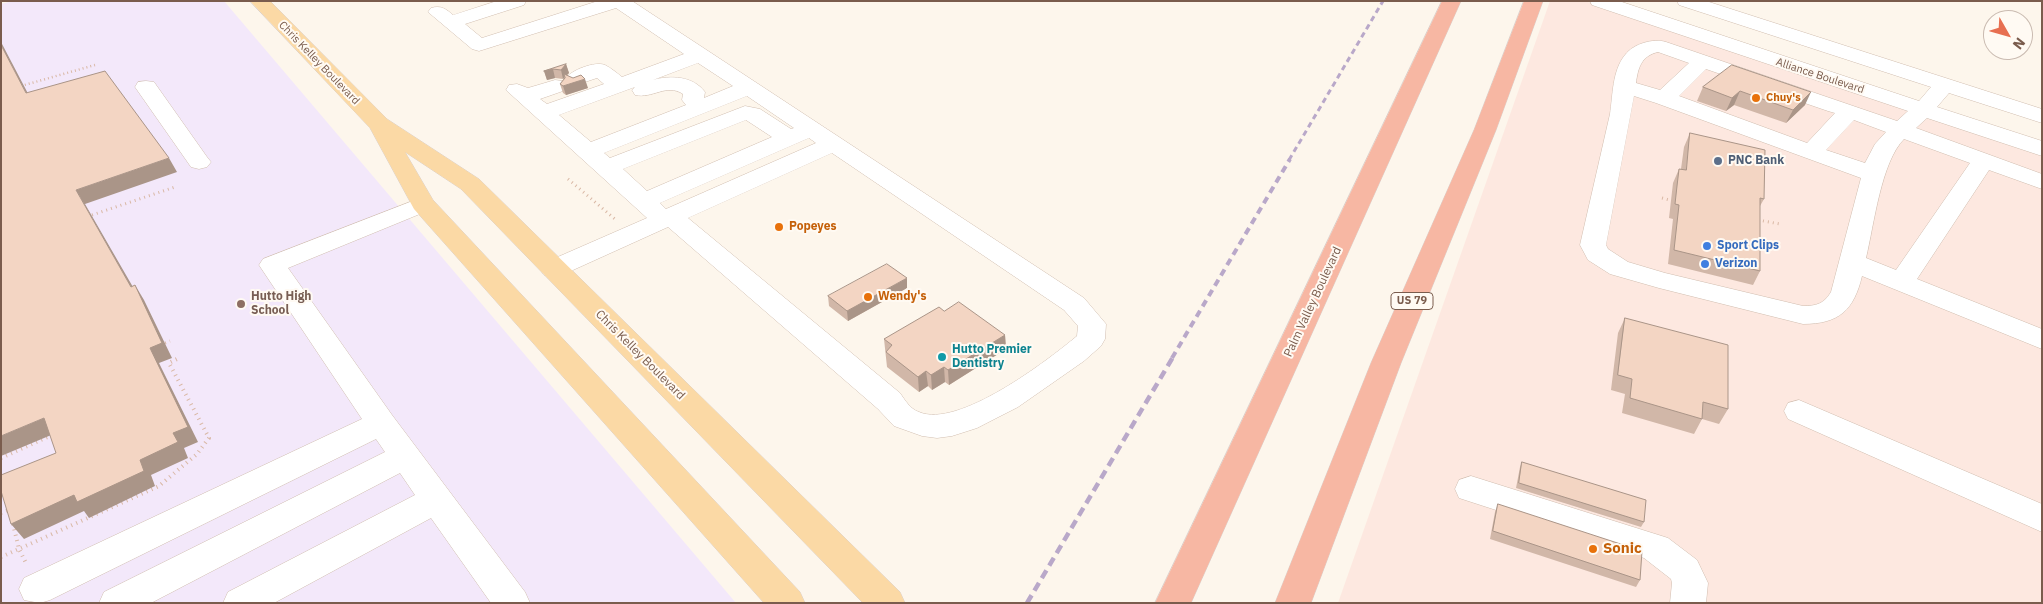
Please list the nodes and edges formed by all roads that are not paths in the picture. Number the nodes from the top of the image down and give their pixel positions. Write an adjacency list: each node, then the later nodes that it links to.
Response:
1 (259, 1): 26 (main road, Chris Kelley Boulevard)
2 (473, 1): 10 (street)
3 (517, 1): 10 (street)
4 (618, 1): 9 (street); 11 (street)
5 (1452, 1): 58 (highway, Palm Valley Boulevard)
6 (1534, 1): 59 (highway, US 79)
7 (1599, 1): 22 (street, Alliance Boulevard)
8 (1686, 1): 15 (street)
9 (573, 7): 10 (street)
10 (438, 12)
11 (700, 55): 14 (street); 19 (street)
12 (1703, 61): 18 (street); 20 (street); 23 (street)
13 (576, 79): 14 (street)
14 (619, 85): 25 (street)
15 (1944, 85): 22 (street); 24 (street)
16 (555, 86): 25 (street)
17 (146, 87): 35 (street)
18 (1625, 87): 20 (street); 42 (street)
19 (748, 88): 21 (street); 27 (street)
20 (1664, 98): 33 (street)
21 (697, 103): 25 (street); 32 (street)
22 (1922, 110): 28 (street); 31 (street, Alliance Boulevard)
23 (1850, 111): 28 (street); 33 (street)
24 (2042, 116)
25 (549, 117): 32 (street)
26 (379, 124): 40 (main road, Chris Kelley Boulevard); 43 (main road, Chris Kelley Boulevard)
27 (810, 129): 29 (street); 30 (street)
28 (1900, 131): 34 (street); 37 (street)
29 (777, 140): 36 (street); 36 (street); 39 (street)
30 (833, 144): 41 (street); 41 (street)
31 (2042, 149)
32 (588, 151): 36 (street)
33 (1811, 152): 37 (street)
34 (1983, 161): 38 (street); 44 (street)
35 (199, 162)
36 (610, 173): 39 (street)
37 (1874, 175): 42 (street)
38 (2042, 182)
39 (644, 201): 41 (street)
40 (424, 204): 47 (street); 56 (main road, Chris Kelley Boulevard)
41 (669, 219): 43 (street)
42 (1852, 262): 44 (street)
43 (554, 269): 57 (main road, Chris Kelley Boulevard)
44 (1901, 282): 45 (street)
45 (2042, 340)
46 (1799, 411): 51 (street)
47 (381, 423): 48 (street); 52 (street)
48 (404, 457): 50 (street); 53 (street)
49 (1471, 489): 60 (street)
50 (437, 499): 54 (street); 55 (street)
51 (2042, 519)
52 (37, 589)
53 (117, 603)
54 (241, 603)
55 (512, 603)
56 (787, 603)
57 (887, 603)
58 (1173, 603)
59 (1293, 603)
60 (1688, 603)

